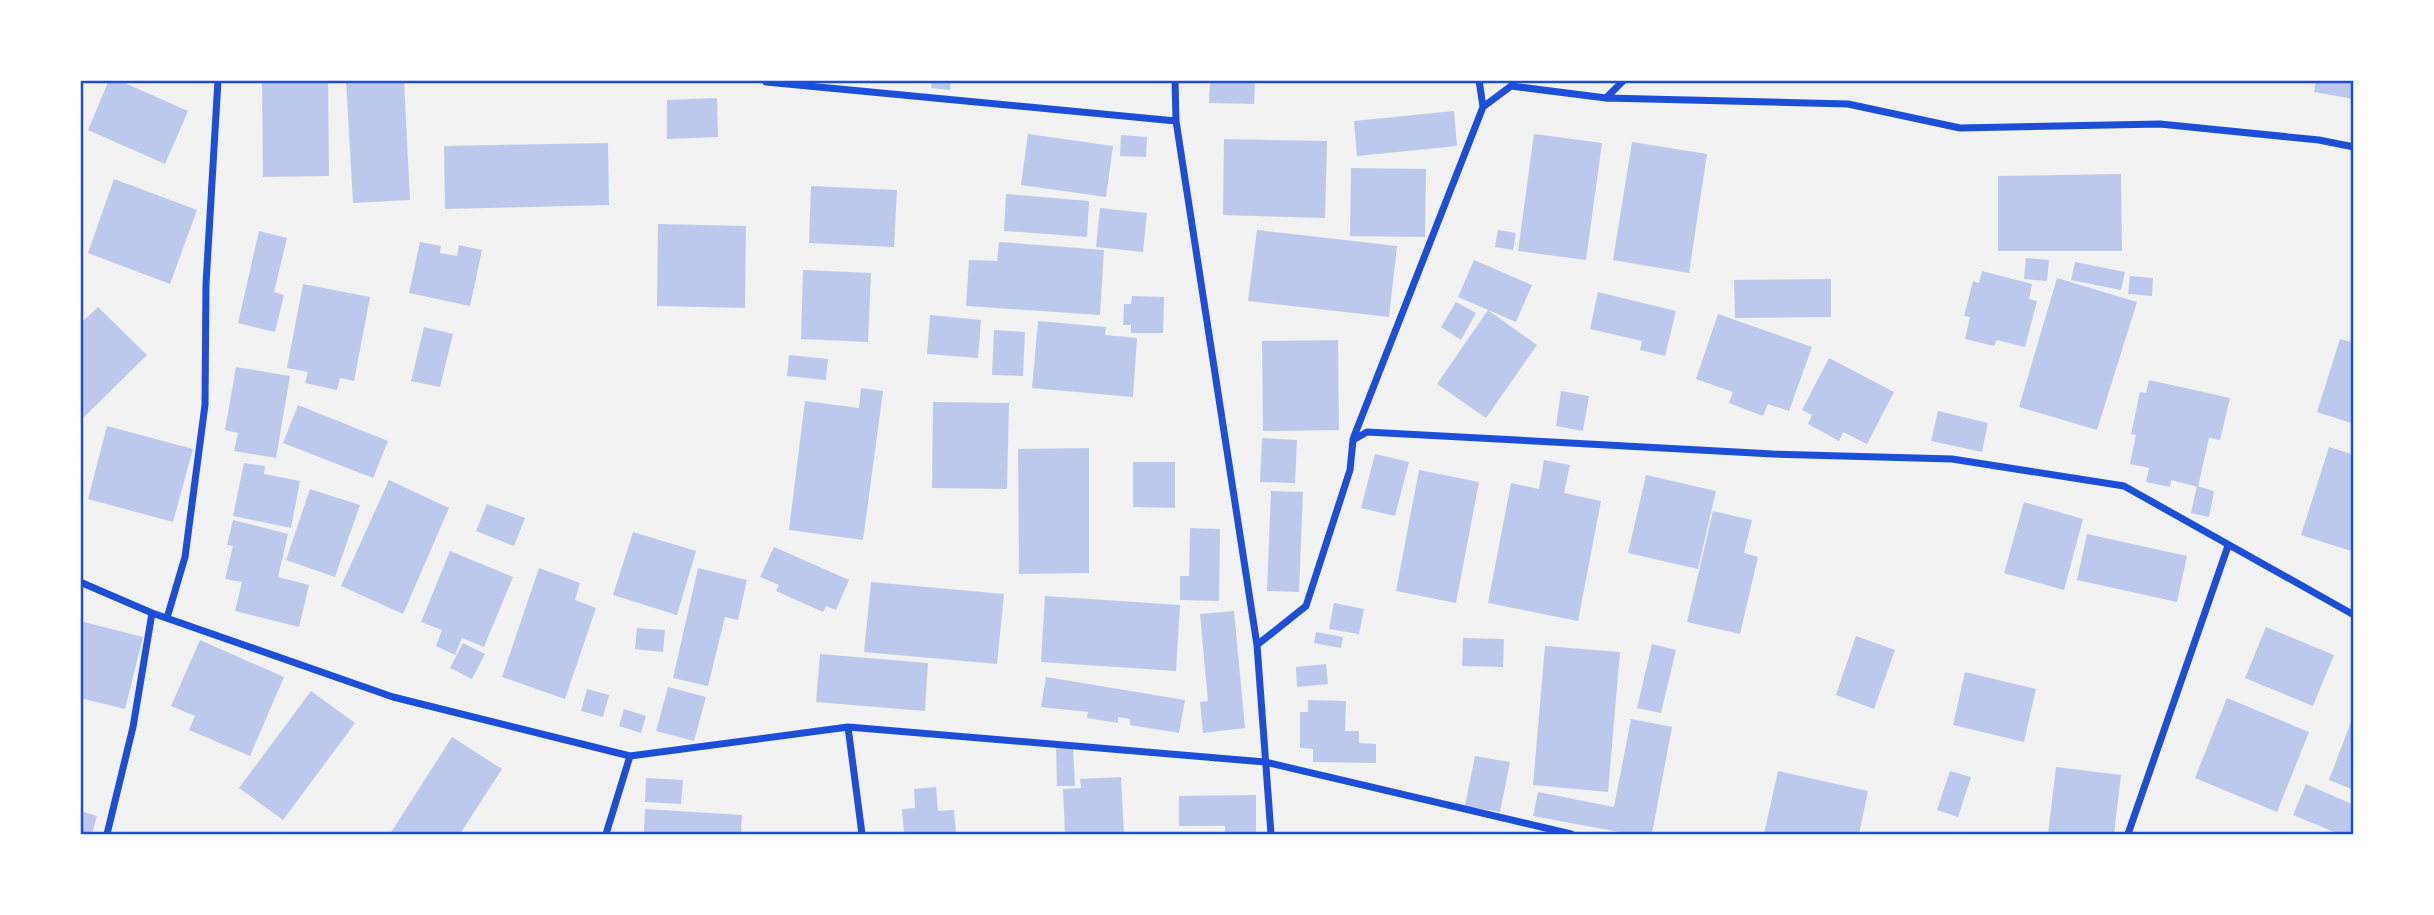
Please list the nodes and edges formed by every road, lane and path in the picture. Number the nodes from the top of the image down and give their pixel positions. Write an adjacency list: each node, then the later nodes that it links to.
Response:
1 (218, 80): 15 (street)
2 (1175, 80): 8 (street)
3 (1479, 80): 7 (street)
4 (1624, 80): 6 (street)
5 (766, 82): 8 (street)
6 (1606, 98): 7 (street); 9 (street)
7 (1483, 107): 10 (street)
8 (1176, 121): 16 (street)
9 (2354, 147)
10 (1353, 440): 11 (street); 16 (street)
11 (2228, 546): 14 (street); 25 (street)
12 (80, 582): 13 (street)
13 (152, 612): 15 (street); 20 (street)
14 (2354, 615)
15 (167, 618): 18 (street)
16 (1257, 645): 19 (street)
17 (848, 727): 18 (street); 19 (street); 22 (street)
18 (630, 756): 21 (street)
19 (1265, 762): 23 (street); 24 (street)
20 (107, 835)
21 (606, 835)
22 (862, 835)
23 (1271, 835)
24 (1571, 835)
25 (2128, 835)

